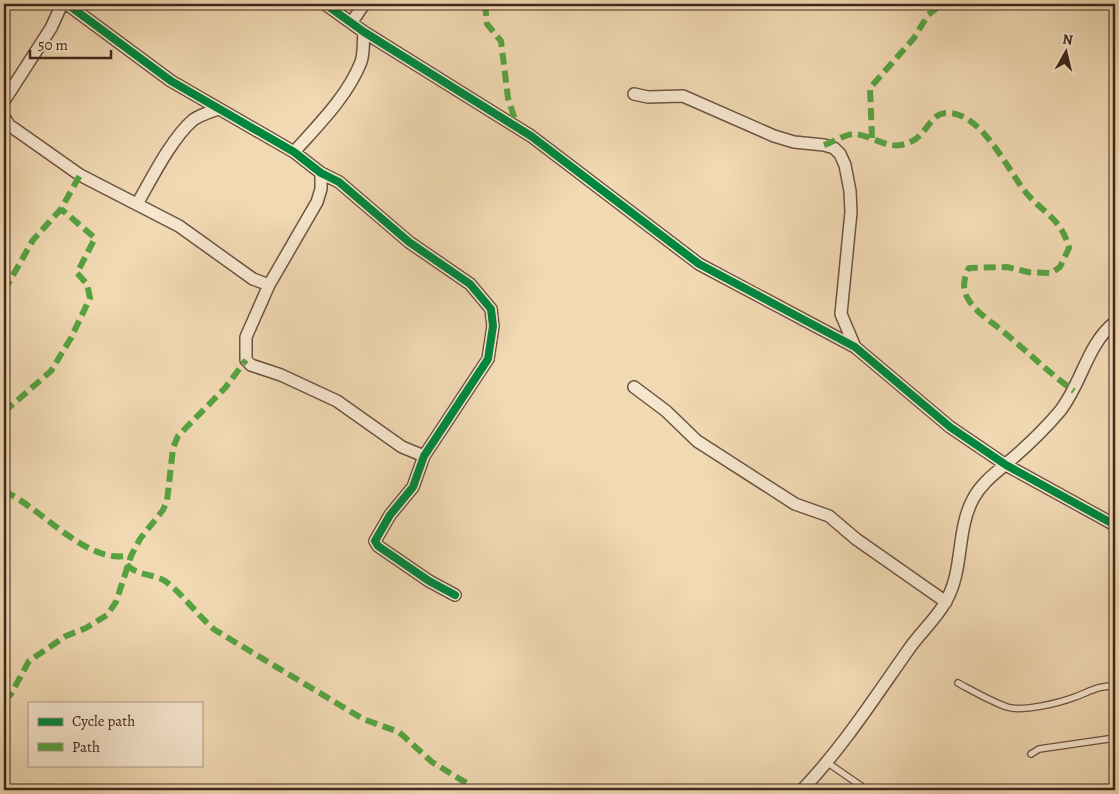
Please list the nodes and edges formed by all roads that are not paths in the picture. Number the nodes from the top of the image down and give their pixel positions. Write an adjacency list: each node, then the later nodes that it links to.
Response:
1 (62, 4): 8 (street)
2 (67, 4): 9 (street)
3 (325, 4): 5 (street)
4 (364, 4): 5 (street)
5 (352, 22): 6 (street)
6 (364, 32): 11 (street); 16 (street)
7 (634, 94): 16 (street)
8 (4, 101)
9 (218, 109): 11 (street); 13 (street)
10 (4, 117): 13 (street)
11 (294, 152): 12 (street)
12 (321, 173): 14 (street); 18 (street)
13 (136, 204): 14 (street)
14 (270, 285): 18 (street)
15 (1115, 322): 19 (street)
16 (855, 347): 19 (street)
17 (634, 387): 22 (street)
18 (424, 456): 21 (street)
19 (1006, 465): 20 (street); 22 (street)
20 (1115, 525)
21 (455, 595)
22 (946, 602): 27 (street)
23 (958, 684): 24 (lane)
24 (1115, 686)
25 (1115, 738): 26 (lane)
26 (1031, 754)
27 (828, 763): 28 (street); 29 (lane)
28 (802, 790)
29 (867, 790)

